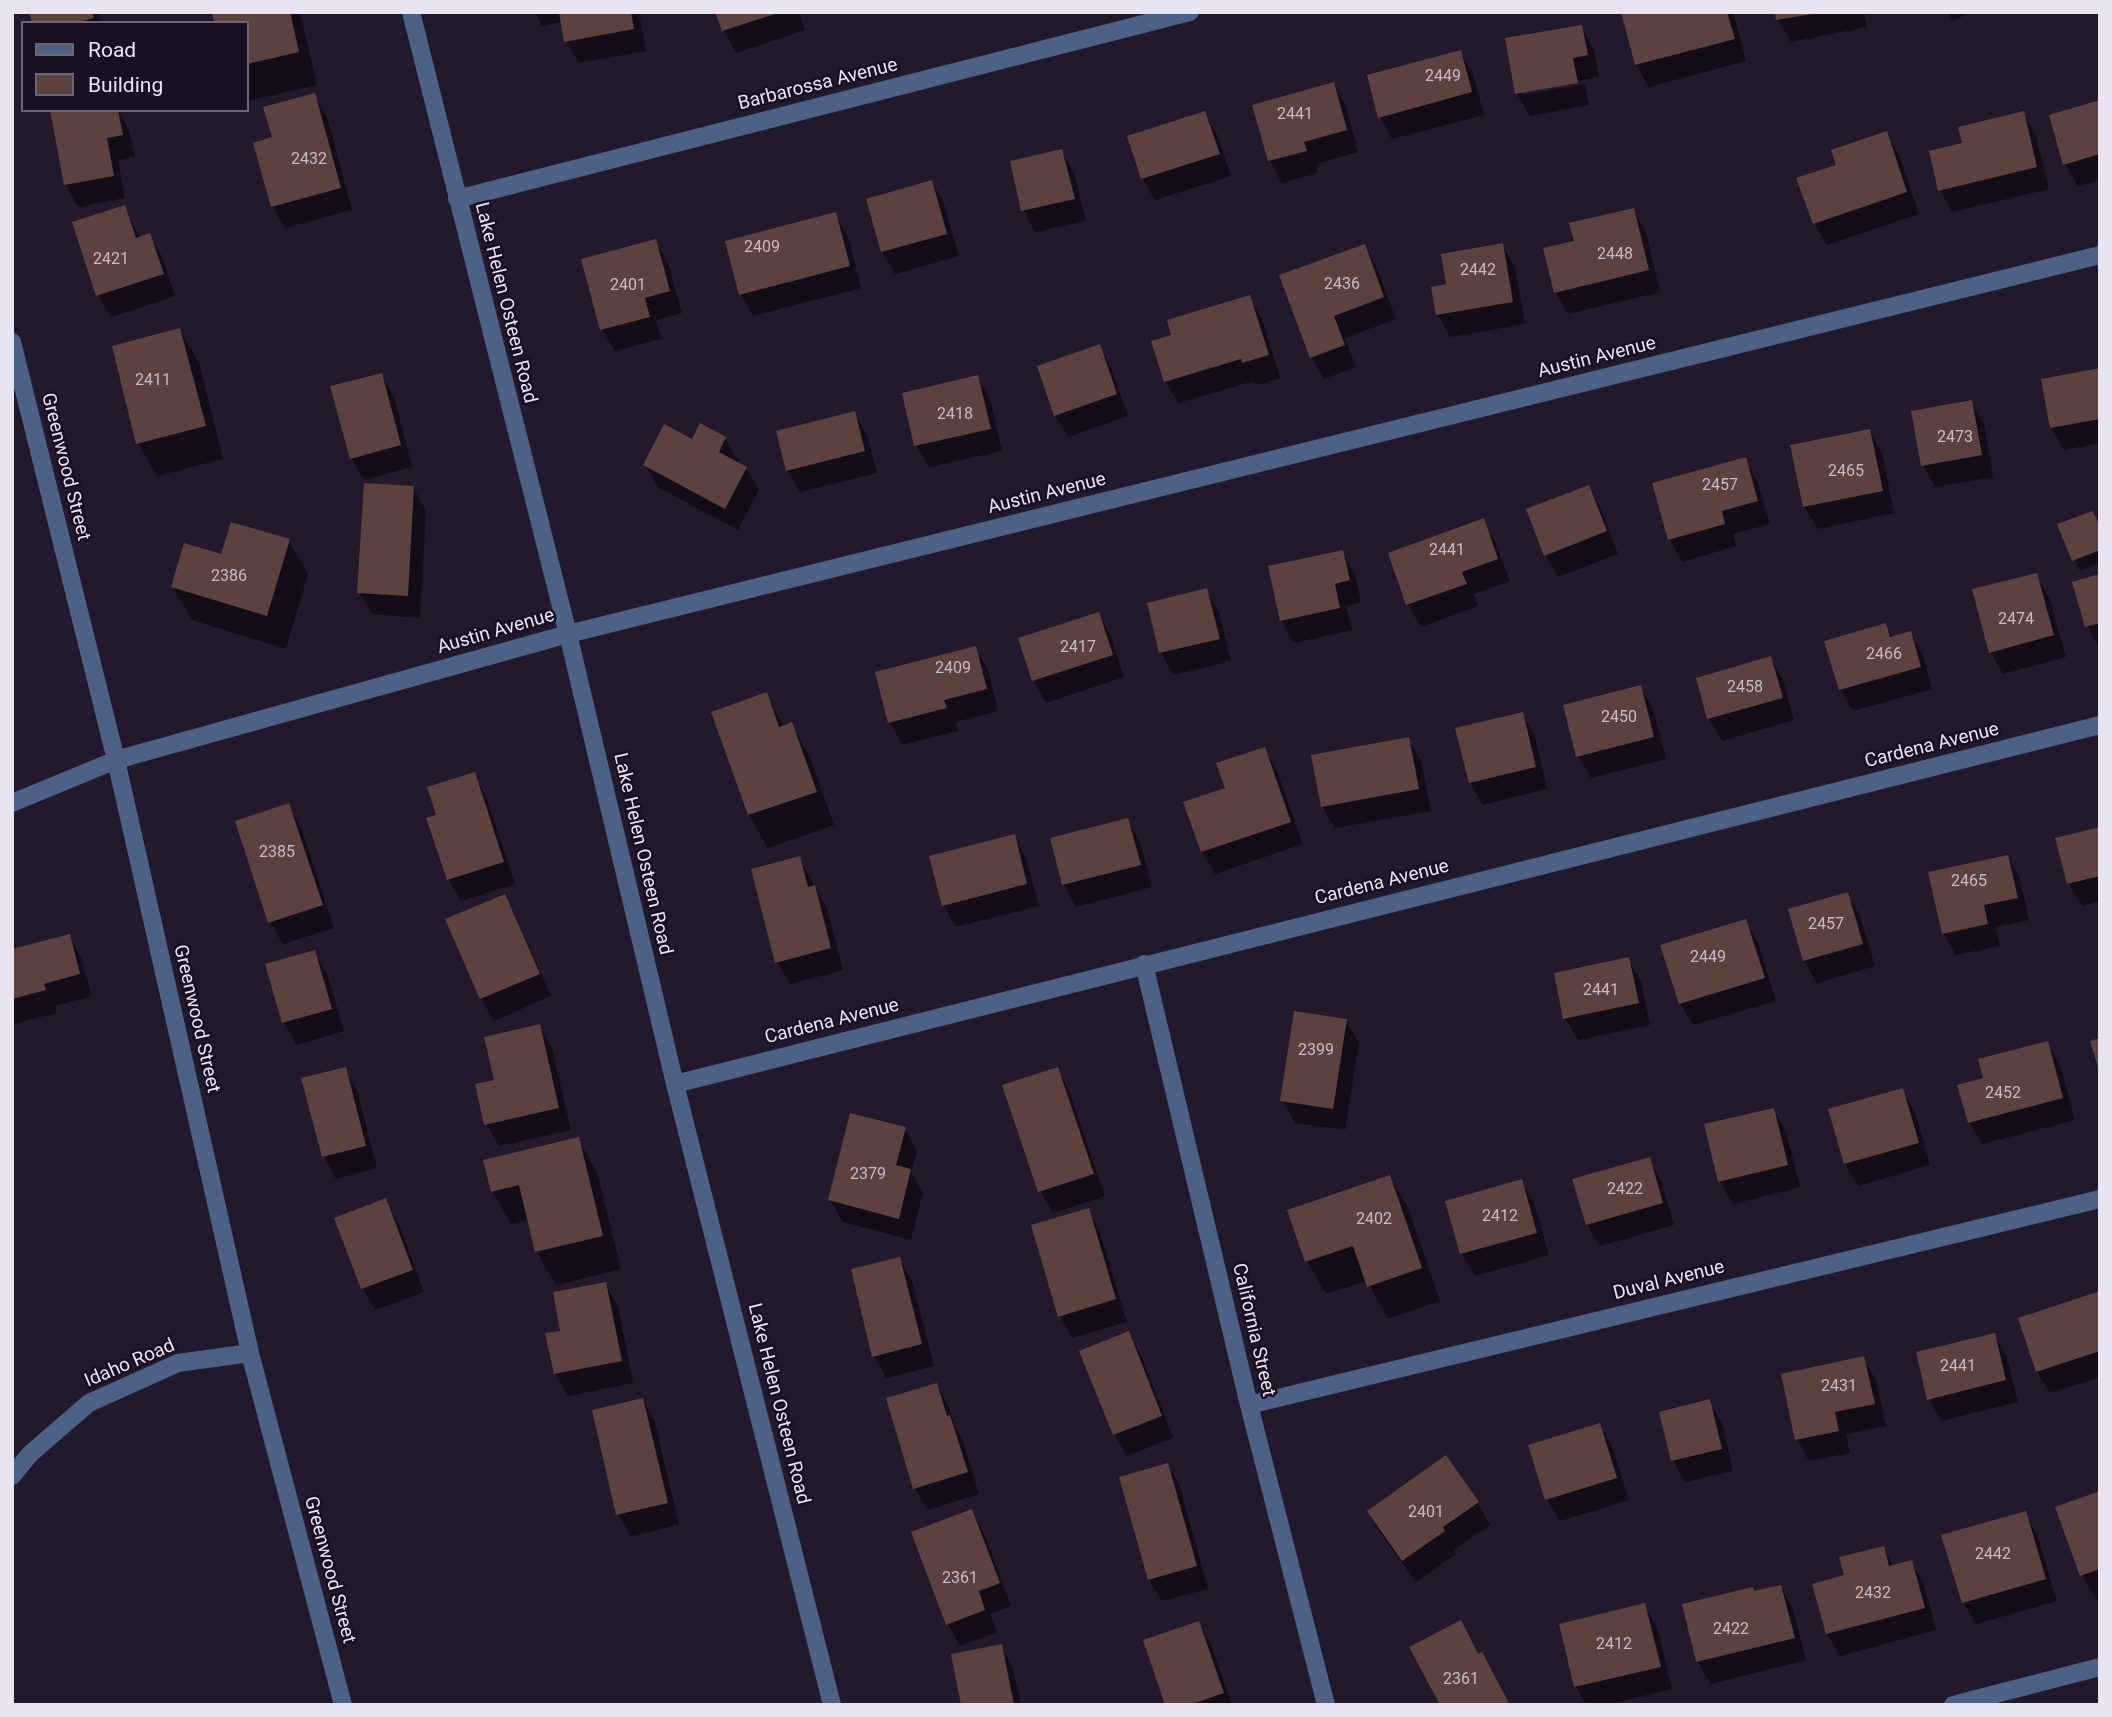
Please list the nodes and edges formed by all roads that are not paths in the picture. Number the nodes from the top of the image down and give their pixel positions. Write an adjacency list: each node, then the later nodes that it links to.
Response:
1 (411, 12): 3 (street, Lake Helen Osteen Road)
2 (1190, 12): 3 (street, Barbarossa Avenue)
3 (457, 199): 6 (street, Lake Helen Osteen Road)
4 (2100, 255): 6 (street, Austin Avenue)
5 (12, 342): 8 (street, Greenwood Street)
6 (568, 634): 8 (street, Austin Avenue); 11 (street, Lake Helen Osteen Road)
7 (2100, 725): 10 (street, Cardena Avenue)
8 (116, 760): 9 (street, Austin Avenue); 13 (street, Greenwood Street)
9 (12, 803)
10 (1144, 964): 11 (street, Cardena Avenue); 14 (street, California Street)
11 (675, 1084): 18 (street, Lake Helen Osteen Road)
12 (2100, 1199): 14 (street, Duval Avenue)
13 (250, 1353): 15 (street, Idaho Road); 17 (street, Greenwood Street)
14 (1249, 1405): 19 (street, California Street)
15 (12, 1476)
16 (2100, 1667): 20 (street)
17 (344, 1705)
18 (832, 1705)
19 (1326, 1705)
20 (1953, 1705)

